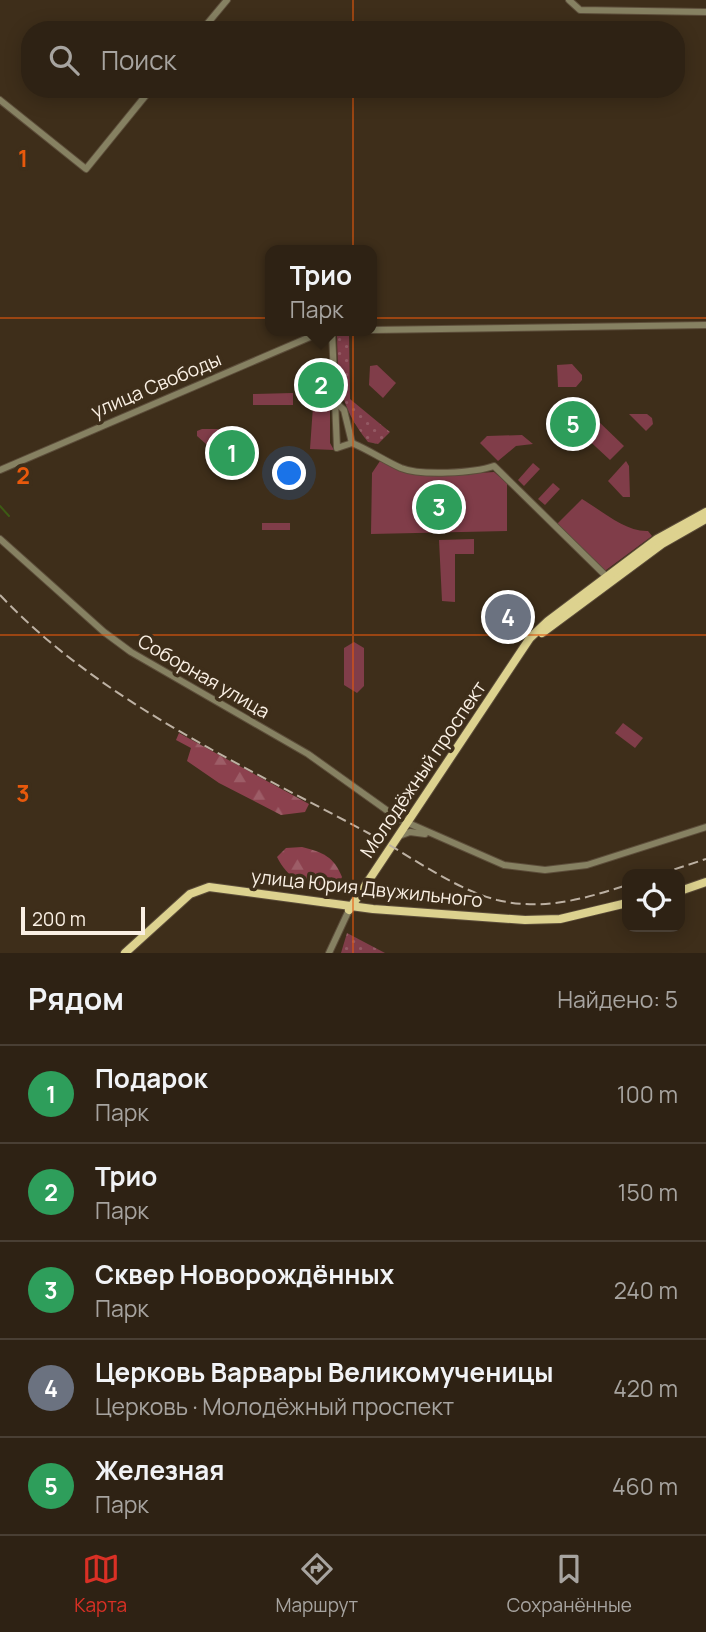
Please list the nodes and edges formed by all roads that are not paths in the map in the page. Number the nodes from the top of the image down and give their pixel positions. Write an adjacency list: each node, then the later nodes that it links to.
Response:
1 (227, 0): 4 (street)
2 (569, 0): 3 (street)
3 (706, 12)
4 (210, 21)
5 (144, 98): 6 (street)
6 (0, 100)
7 (706, 325): 8 (street)
8 (377, 330)
9 (312, 336): 13 (street, улица Свободы)
10 (332, 336): 11 (street)
11 (333, 400): 12 (street); 12 (street)
12 (352, 443): 17 (street)
13 (0, 470)
14 (706, 512): 17 (main road, Молодёжный проспект)
15 (706, 519): 18 (main road, Молодёжный проспект)
16 (0, 539): 19 (street, Соборная улица)
17 (608, 578): 18 (main road, Молодёжный проспект)
18 (526, 647): 19 (main road, Молодёжный проспект)
19 (406, 822): 21 (main road, Молодёжный проспект); 22 (street, Соборная улица)
20 (706, 827): 22 (street)
21 (397, 837): 22 (street); 26 (main road, Молодёжный проспект)
22 (437, 837)
23 (706, 880): 24 (main road)
24 (685, 887)
25 (622, 907): 26 (main road, улица Юрия Двужильного)
26 (350, 908): 27 (main road, улица Юрия Двужильного); 28 (main road, улица Юрия Двужильного); 29 (street)
27 (125, 953)
28 (132, 953)
29 (329, 953)

